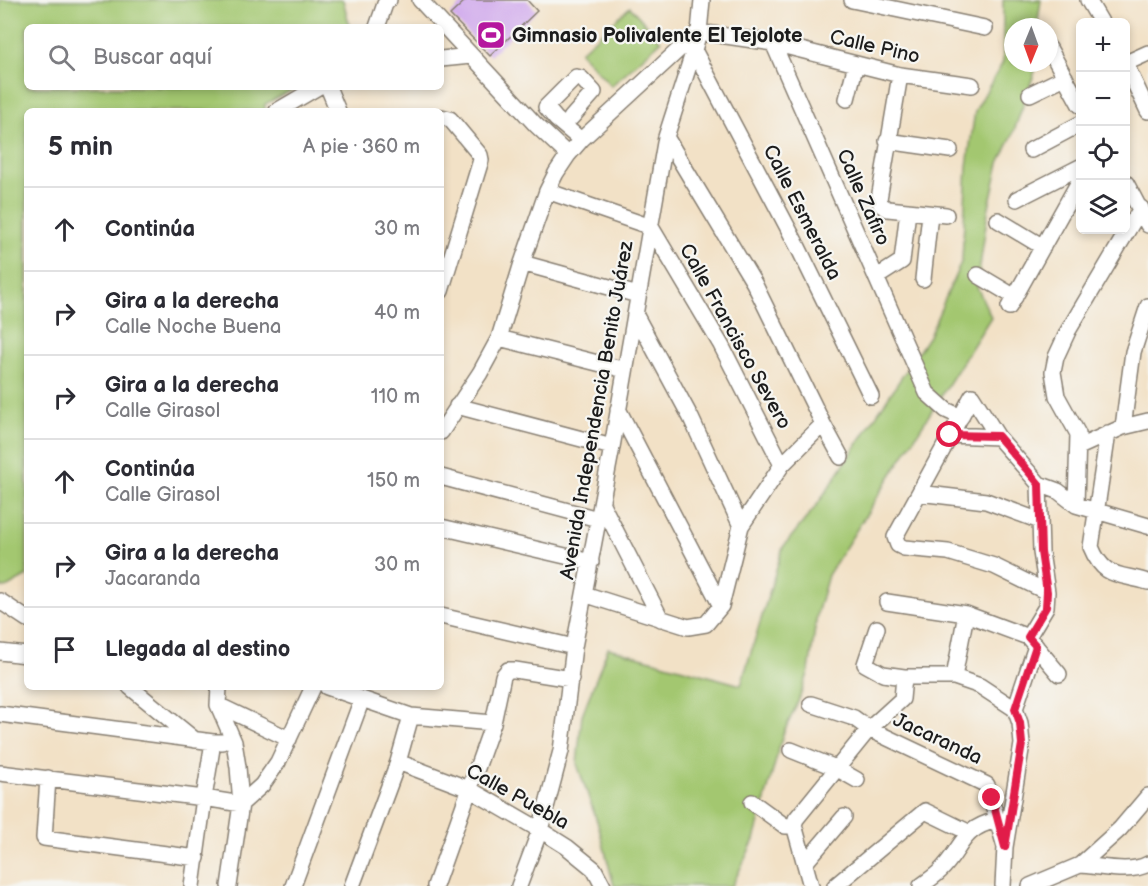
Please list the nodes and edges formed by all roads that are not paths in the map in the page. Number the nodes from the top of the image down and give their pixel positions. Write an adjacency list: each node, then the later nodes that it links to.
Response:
1 (389, 0): 7 (street)
2 (420, 0): 8 (street)
3 (702, 0): 11 (street, Avenida Independencia Benito Juárez)
4 (852, 0): 10 (street)
5 (1088, 0): 6 (street)
6 (1099, 18)
7 (378, 24)
8 (442, 24)
9 (444, 26): 15 (street)
10 (985, 27)
11 (699, 32): 12 (street, Calle Pino); 13 (street, Avenida Independencia Benito Juárez); 35 (street)
12 (774, 43): 19 (street, Calle Pino); 53 (street, Calle Zafiro)
13 (694, 50): 34 (street, Avenida Independencia Benito Juárez); 61 (street, Calle Esmeralda)
14 (1148, 52): 17 (street)
15 (471, 56): 16 (street); 39 (street)
16 (444, 59)
17 (1130, 61)
18 (1058, 62): 23 (street)
19 (856, 64): 21 (street, Calle Pino); 27 (street)
20 (1129, 72): 30 (street)
21 (900, 75): 22 (street, Calle Pino); 36 (street)
22 (972, 85)
23 (1073, 85): 26 (street)
24 (313, 90): 28 (street)
25 (329, 90): 29 (street)
26 (1030, 94)
27 (847, 99)
28 (282, 108)
29 (337, 108)
30 (1148, 111)
31 (444, 118): 55 (street)
32 (571, 118): 35 (street)
33 (1076, 126): 38 (street)
34 (666, 137): 49 (street, Avenida Independencia Benito Juárez); 66 (street)
35 (581, 140): 39 (street)
36 (887, 141): 37 (street); 46 (street)
37 (950, 150)
38 (1031, 150)
39 (568, 155): 42 (street)
40 (1076, 168): 44 (street)
41 (1076, 187): 50 (street)
42 (547, 191): 49 (street); 51 (street)
43 (1130, 191): 45 (street)
44 (1017, 199)
45 (1141, 208): 48 (street); 73 (street)
46 (908, 211): 53 (street); 54 (street)
47 (998, 220): 50 (street)
48 (1148, 225)
49 (651, 227): 56 (street, Avenida Independencia Benito Juárez); 75 (street, Calle Francisco Severo)
50 (1042, 247): 52 (street)
51 (522, 263): 56 (street); 59 (street)
52 (978, 275)
53 (877, 277): 64 (street, Calle Zafiro)
54 (922, 279)
55 (444, 281)
56 (638, 295): 58 (street, Avenida Independencia Benito Juárez)
57 (1148, 306): 68 (street)
58 (635, 314): 60 (street, Avenida Independencia Benito Juárez); 83 (street)
59 (499, 338): 60 (street); 62 (street)
60 (625, 370): 63 (street, Avenida Independencia Benito Juárez)
61 (871, 396)
62 (457, 406): 67 (street); 72 (street)
63 (618, 409): 72 (street, Avenida Independencia Benito Juárez); 92 (street)
64 (961, 417): 70 (street); 71 (street)
65 (1148, 421): 68 (street)
66 (823, 424): 74 (street); 75 (street)
67 (444, 425)
68 (1123, 427): 69 (street)
69 (1108, 433): 73 (street); 80 (street)
70 (950, 435): 71 (street); 78 (street)
71 (998, 436): 77 (street)
72 (612, 447): 81 (street, Avenida Independencia Benito Juárez)
73 (1079, 447): 79 (street)
74 (841, 457)
75 (782, 465): 83 (street)
76 (444, 478): 81 (street)
77 (1039, 484): 79 (street); 82 (street)
78 (919, 493): 82 (street); 88 (street)
79 (1076, 505): 80 (street)
80 (1097, 510): 84 (street); 87 (street)
81 (600, 512): 86 (street, Avenida Independencia Benito Juárez); 96 (street)
82 (1040, 521): 88 (street)
83 (741, 526): 92 (street)
84 (1148, 526)
85 (444, 528): 86 (street)
86 (591, 562): 89 (street, Avenida Independencia Benito Juárez)
87 (1148, 582)
88 (1047, 592): 98 (street)
89 (584, 594): 96 (street); 99 (street, Avenida Independencia Benito Juárez)
90 (0, 601): 95 (street)
91 (887, 602): 93 (street)
92 (721, 606): 96 (street)
93 (966, 614): 98 (street); 104 (street)
94 (444, 617): 99 (street)
95 (24, 618)
96 (661, 619)
97 (877, 628): 103 (street)
98 (1032, 642): 102 (street); 113 (street)
99 (574, 647): 105 (street, Avenida Independencia Benito Juárez)
100 (0, 652): 101 (street)
101 (24, 655)
102 (1059, 674)
103 (904, 677): 104 (street); 117 (street)
104 (954, 677): 113 (street)
105 (572, 679): 116 (street); 136 (street, Avenida Independencia Benito Juárez)
106 (134, 690): 119 (street)
107 (219, 690): 112 (street)
108 (312, 690): 118 (street)
109 (336, 690): 110 (street)
110 (362, 699): 115 (street); 146 (street)
111 (811, 704): 117 (street, Jacaranda)
112 (218, 705): 118 (street); 121 (street)
113 (1015, 709): 138 (street)
114 (0, 714): 119 (street)
115 (411, 716): 116 (street); 123 (street)
116 (493, 723): 128 (street)
117 (869, 729): 124 (street); 134 (street, Jacaranda)
118 (289, 739): 132 (street)
119 (195, 740): 120 (street)
120 (213, 742): 121 (street); 130 (street)
121 (234, 742): 132 (street)
122 (791, 750): 124 (street)
123 (398, 762): 128 (street, Calle Puebla); 147 (street)
124 (836, 768): 127 (street); 135 (street)
125 (0, 773): 126 (street)
126 (48, 778): 130 (street); 139 (street)
127 (857, 780)
128 (469, 789): 136 (street, Calle Puebla); 148 (street)
129 (1148, 796): 142 (street)
130 (204, 798): 132 (street); 139 (street)
131 (752, 802): 135 (street)
132 (241, 804): 145 (street)
133 (844, 817): 140 (street)
134 (997, 820): 137 (street); 138 (street, Jacaranda)
135 (794, 825): 140 (street)
136 (540, 830): 143 (street, Calle Puebla); 149 (street, Avenida Independencia Benito Juárez)
137 (968, 832): 153 (street); 154 (street)
138 (1005, 847): 155 (street)
139 (196, 858): 144 (street)
140 (805, 863): 152 (street)
141 (1148, 864): 142 (street)
142 (1080, 865): 156 (street)
143 (594, 869): 150 (street); 151 (street, Calle Puebla)
144 (192, 886)
145 (229, 886)
146 (293, 886)
147 (352, 886)
148 (435, 886)
149 (519, 886)
150 (588, 886)
151 (603, 886)
152 (811, 886)
153 (835, 886)
154 (921, 886)
155 (1003, 886)
156 (1030, 886)

